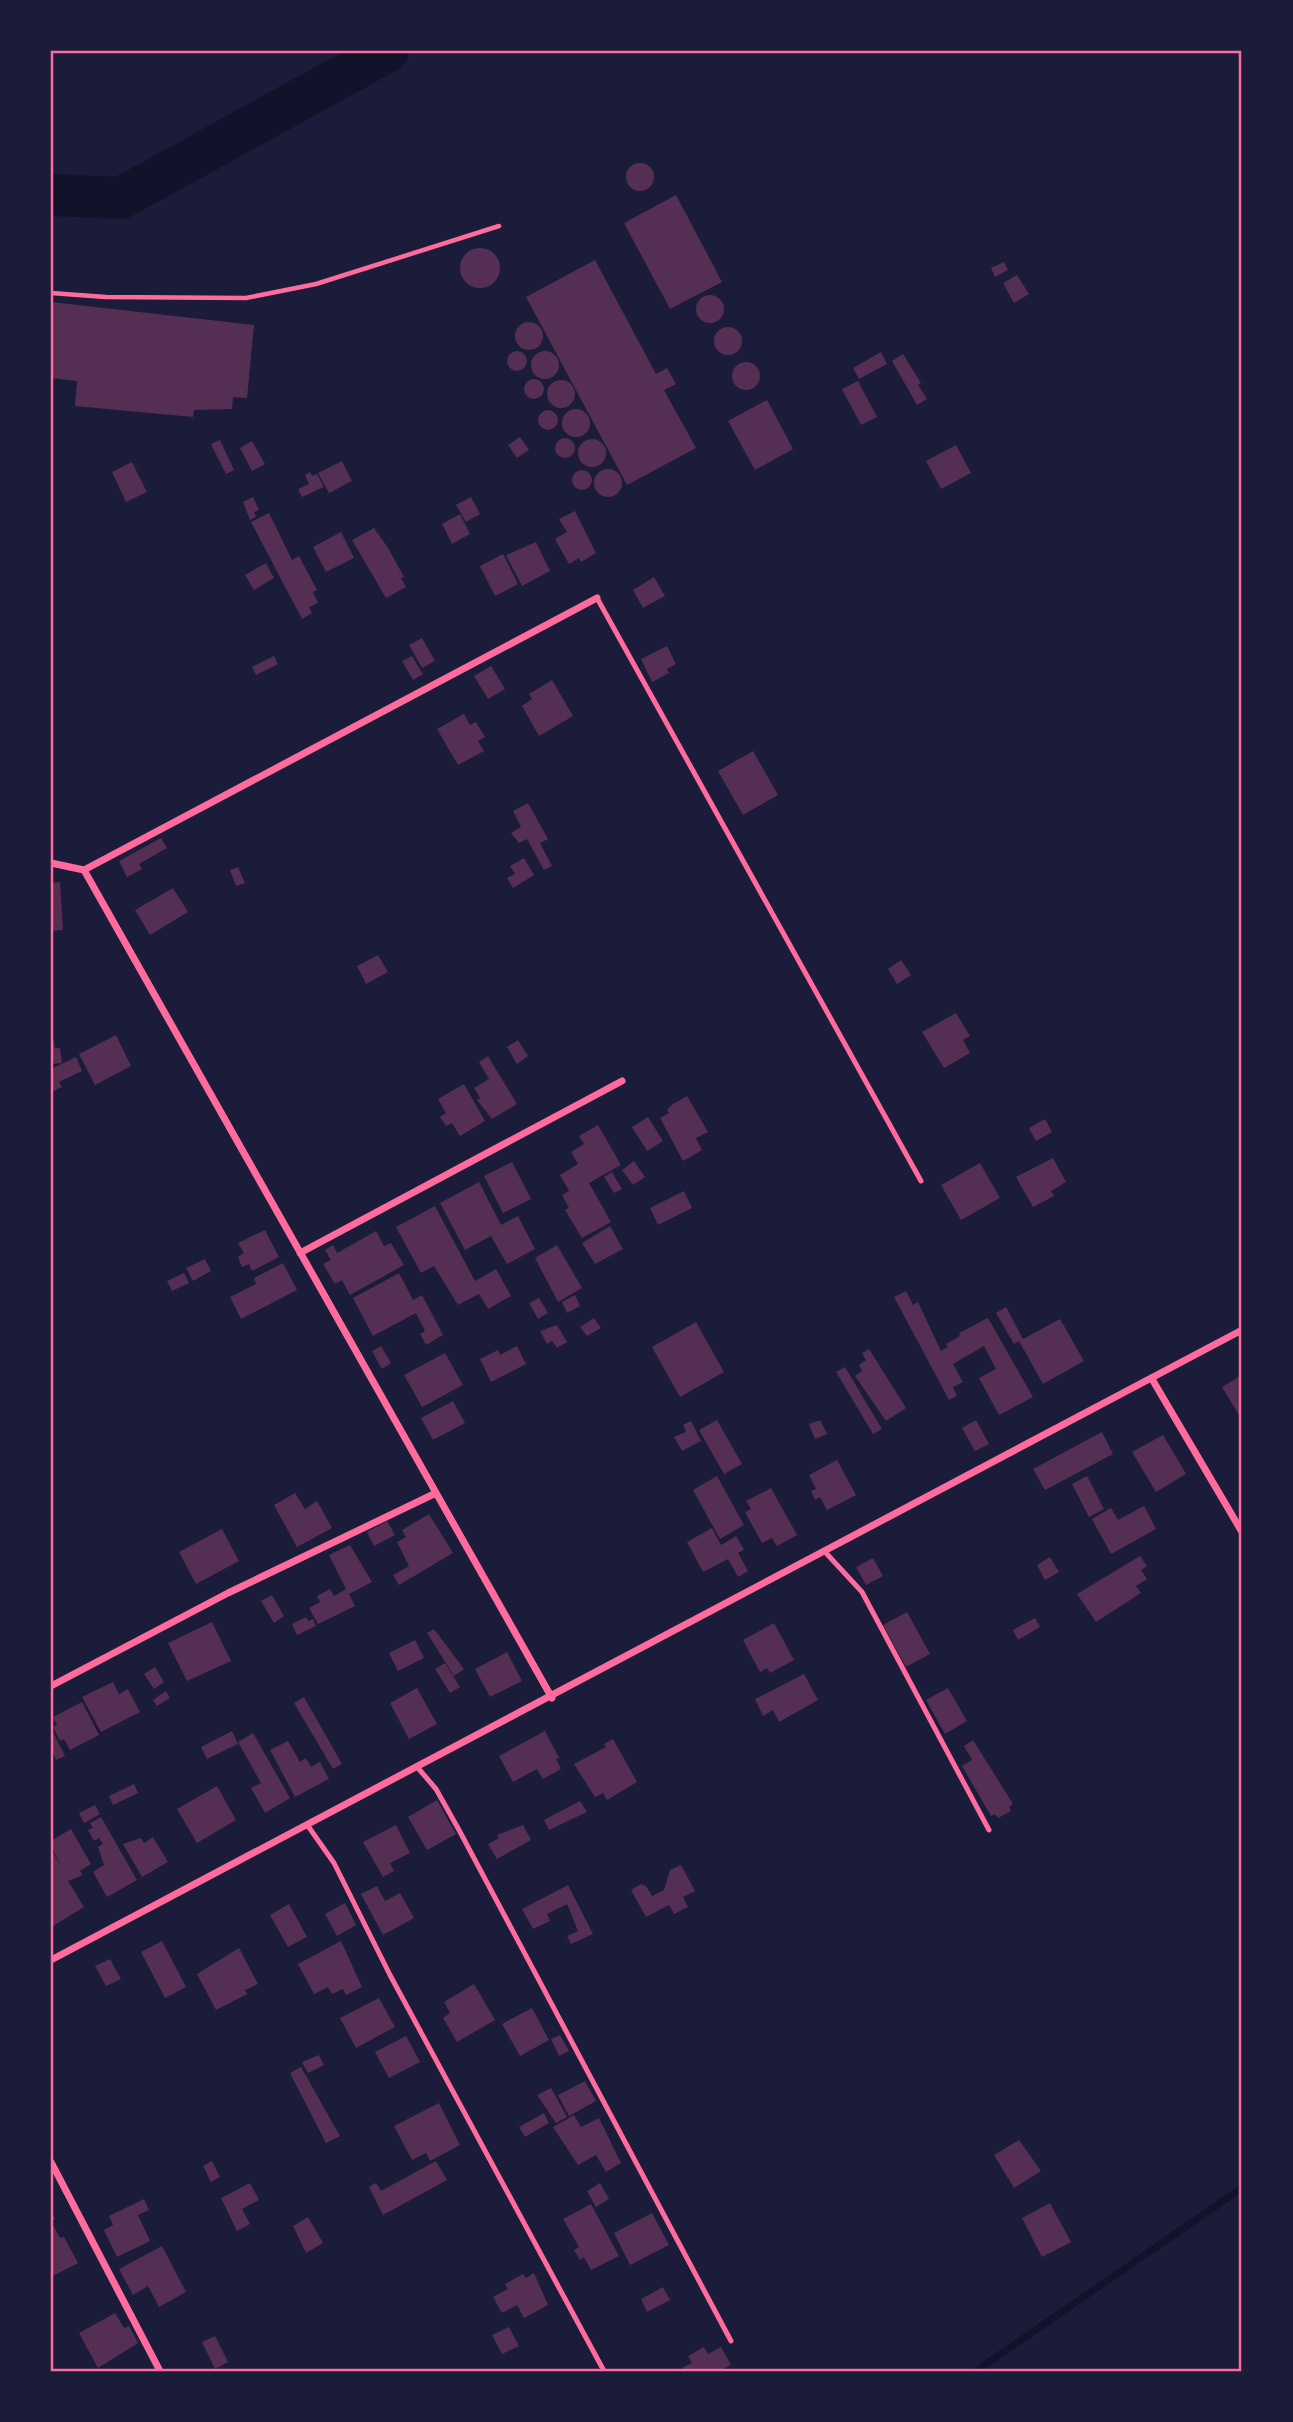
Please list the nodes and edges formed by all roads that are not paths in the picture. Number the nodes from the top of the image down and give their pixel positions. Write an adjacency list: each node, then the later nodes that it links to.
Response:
1 (597, 598): 3 (street); 5 (lane)
2 (51, 863): 3 (street)
3 (83, 870): 6 (street)
4 (622, 1081): 6 (street)
5 (921, 1181)
6 (300, 1253): 9 (street)
7 (1242, 1330): 8 (street)
8 (1152, 1379): 10 (street); 11 (street)
9 (436, 1493): 12 (street); 13 (street)
10 (1242, 1532)
11 (826, 1553): 13 (street); 16 (lane)
12 (51, 1686)
13 (552, 1698): 14 (street)
14 (418, 1768): 15 (street); 19 (lane)
15 (308, 1826): 17 (street); 21 (lane)
16 (989, 1830)
17 (51, 1961)
18 (51, 2162): 20 (street)
19 (731, 2341)
20 (160, 2371)
21 (604, 2371)

